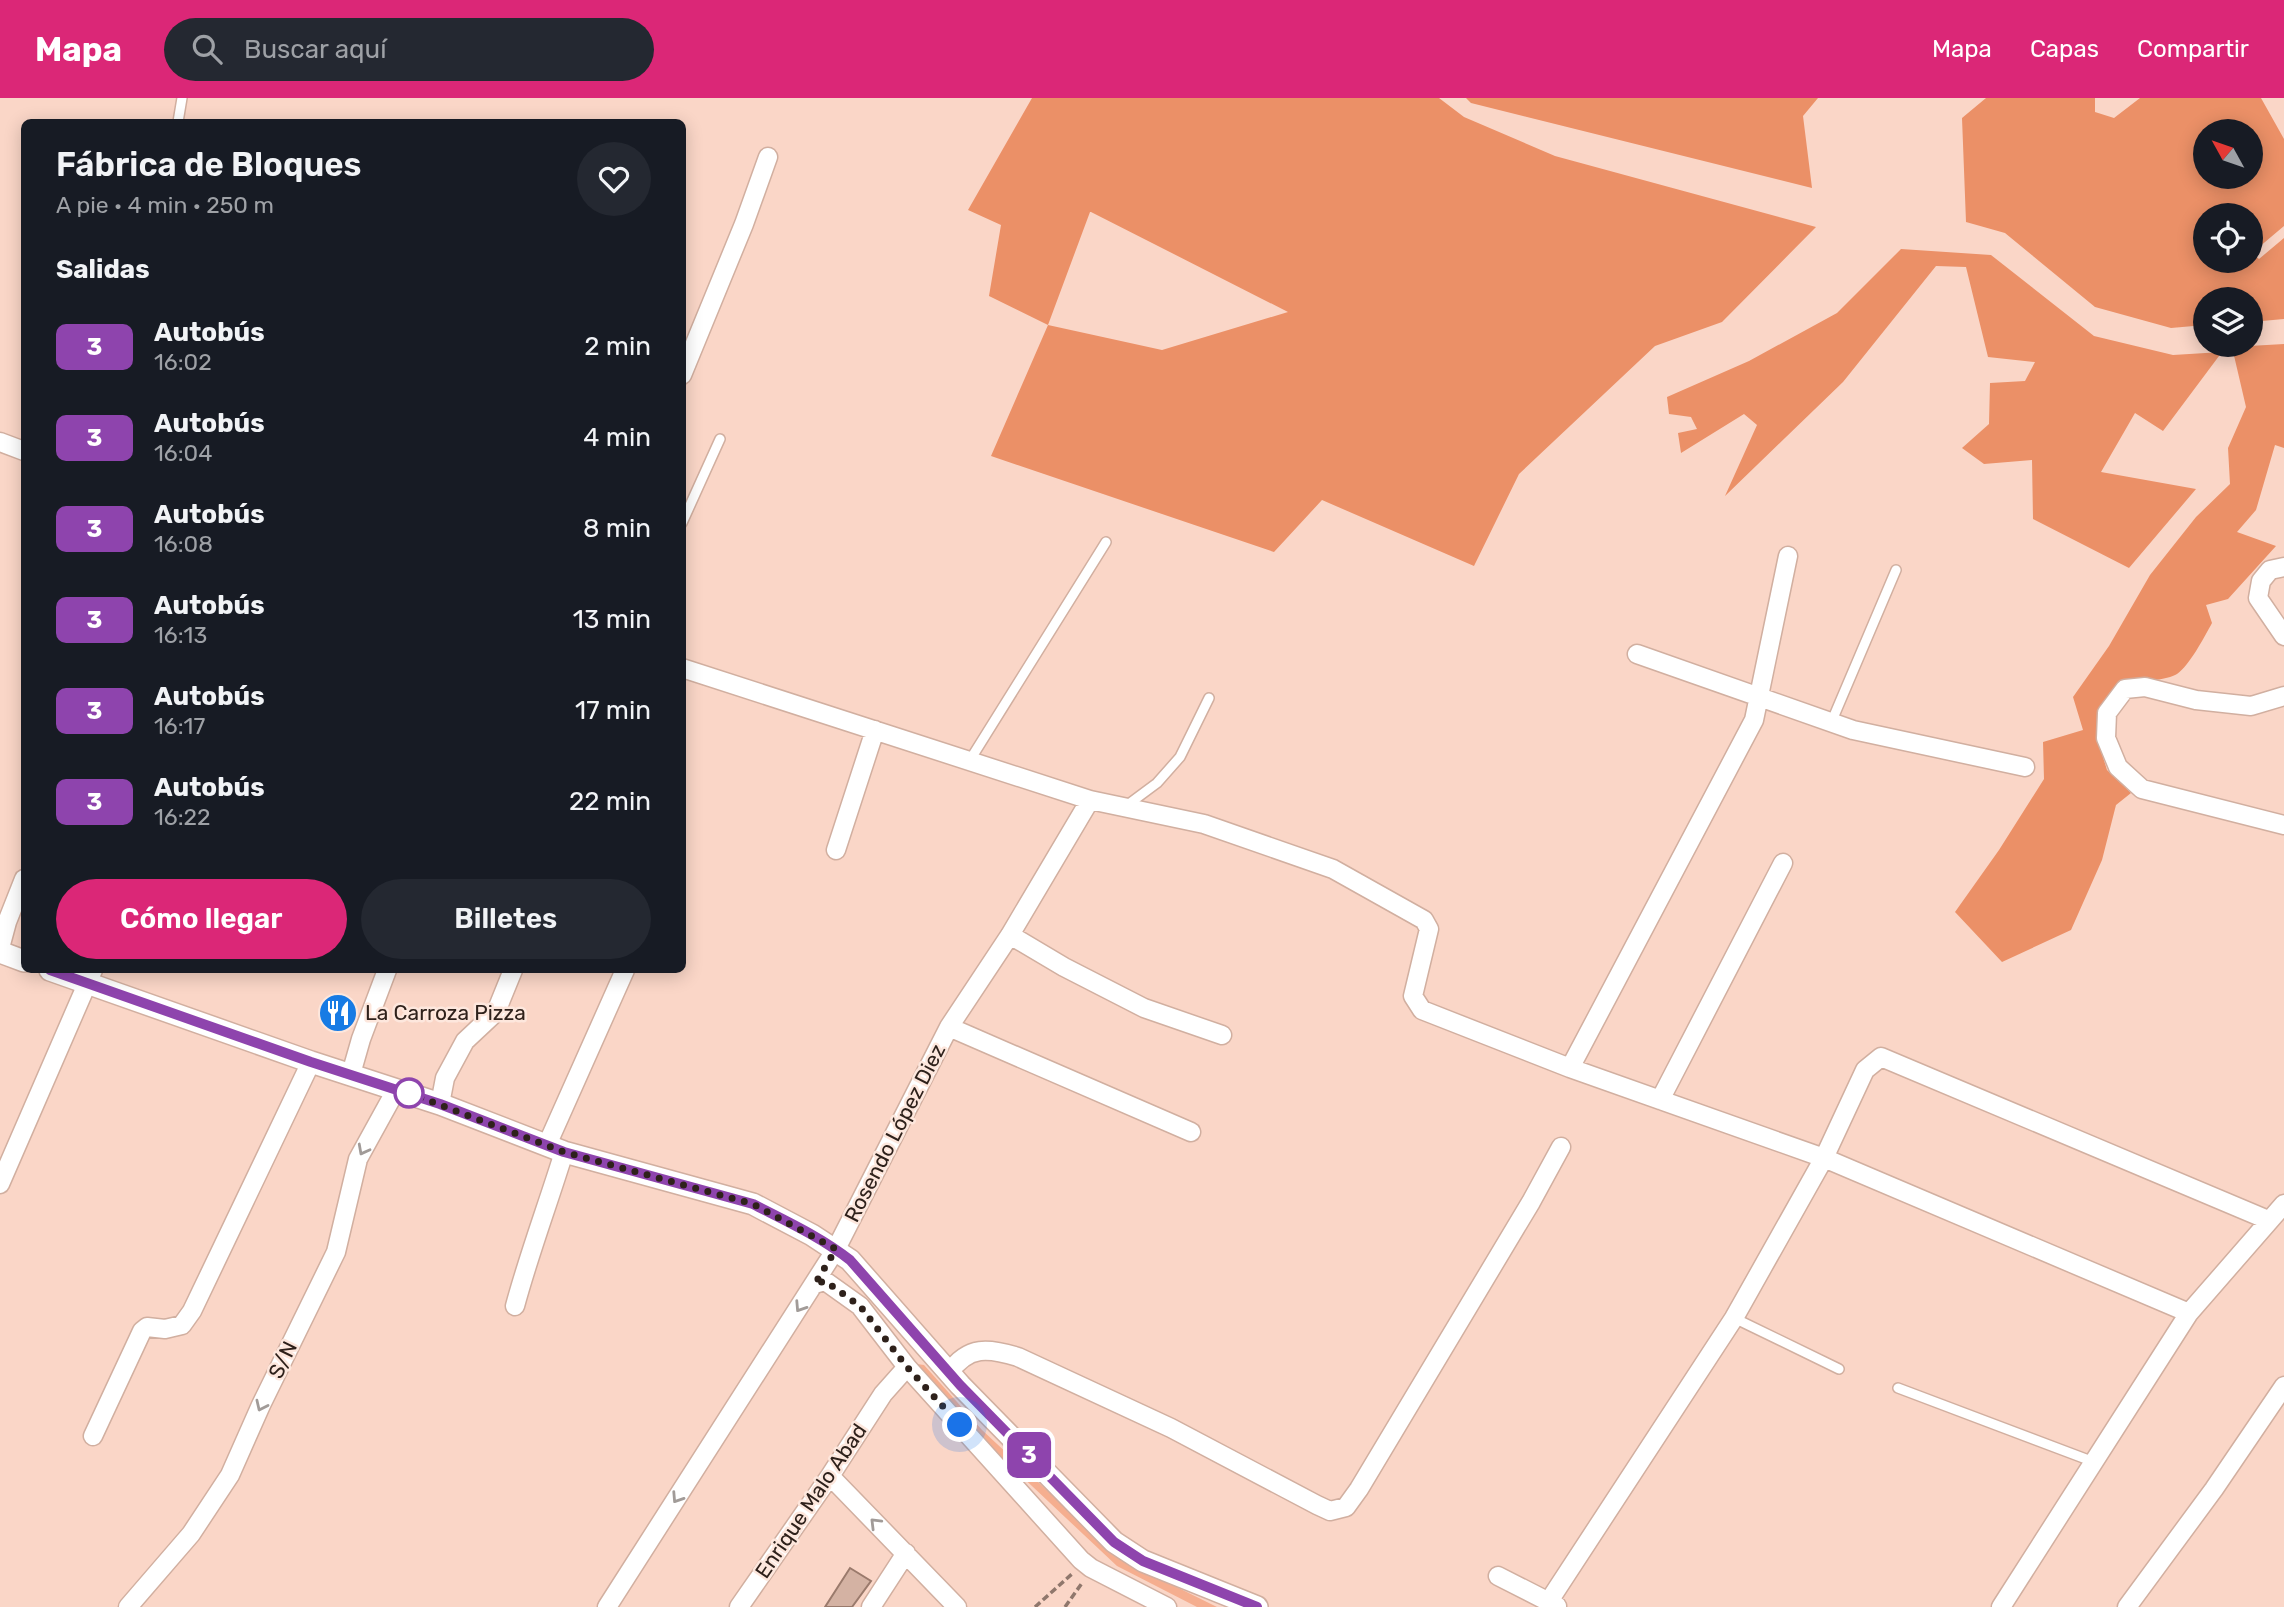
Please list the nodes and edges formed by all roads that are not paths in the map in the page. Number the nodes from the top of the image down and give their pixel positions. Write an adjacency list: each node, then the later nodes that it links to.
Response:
1 (182, 98): 2 (lane)
2 (178, 119)
3 (768, 158): 4 (street)
4 (686, 365)
5 (720, 439): 8 (lane)
6 (0, 442): 7 (street)
7 (21, 450)
8 (686, 514)
9 (1107, 542): 21 (lane)
10 (1787, 556): 18 (street)
11 (2284, 567): 13 (street)
12 (1896, 570): 19 (lane)
13 (2284, 636)
14 (1637, 654): 18 (street)
15 (686, 669): 20 (street)
16 (2284, 696): 25 (street)
17 (1209, 698): 24 (lane)
18 (1759, 699): 19 (street); 40 (street)
19 (1831, 723): 22 (street)
20 (875, 730): 21 (street); 26 (street)
21 (970, 760): 23 (street)
22 (2025, 767)
23 (1090, 800): 24 (street); 29 (street, Rosendo López Diez)
24 (1125, 807): 40 (street)
25 (2284, 825)
26 (836, 850)
27 (1783, 863): 43 (street)
28 (21, 887): 30 (street)
29 (1010, 935): 37 (street, Rosendo López Diez); 38 (street)
30 (0, 950): 31 (street)
31 (21, 960)
32 (70, 973): 36 (street)
33 (386, 973): 41 (street)
34 (512, 973): 44 (street)
35 (624, 973): 47 (street)
36 (90, 976): 39 (street); 49 (street)
37 (949, 1027): 45 (street); 52 (street, Rosendo López Diez)
38 (1222, 1035)
39 (311, 1062): 41 (street); 62 (street)
40 (1570, 1068): 43 (street)
41 (351, 1074): 42 (street)
42 (396, 1090): 44 (street); 68 (street, S/N, one-way to 68)
43 (1660, 1100): 48 (street)
44 (440, 1104): 47 (street)
45 (1191, 1132)
46 (1561, 1147): 59 (street)
47 (555, 1148): 52 (street); 54 (street)
48 (1824, 1158): 51 (street); 55 (street); 56 (street)
49 (0, 1184)
50 (2284, 1204): 51 (street)
51 (2268, 1220): 55 (street)
52 (843, 1255): 53 (street, Rosendo López Diez); 59 (street)
53 (815, 1284): 58 (street); 69 (street, Rosendo López Diez, one-way to 69)
54 (515, 1306)
55 (2189, 1312): 63 (street)
56 (1734, 1318): 57 (lane); 67 (street)
57 (1839, 1369)
58 (910, 1371): 64 (street, Enrique Malo Abad); 73 (street)
59 (949, 1373): 74 (street)
60 (2284, 1386): 76 (street)
61 (1898, 1388): 63 (lane)
62 (93, 1436)
63 (2094, 1462): 75 (street)
64 (830, 1476): 65 (street, one-way to 64); 70 (street, Enrique Malo Abad)
65 (906, 1553): 71 (street); 72 (street)
66 (1498, 1576): 67 (street)
67 (1553, 1604)
68 (128, 1607)
69 (607, 1607)
70 (739, 1607)
71 (871, 1607)
72 (957, 1607)
73 (1167, 1607)
74 (1257, 1607)
75 (2001, 1607)
76 (2127, 1607)

